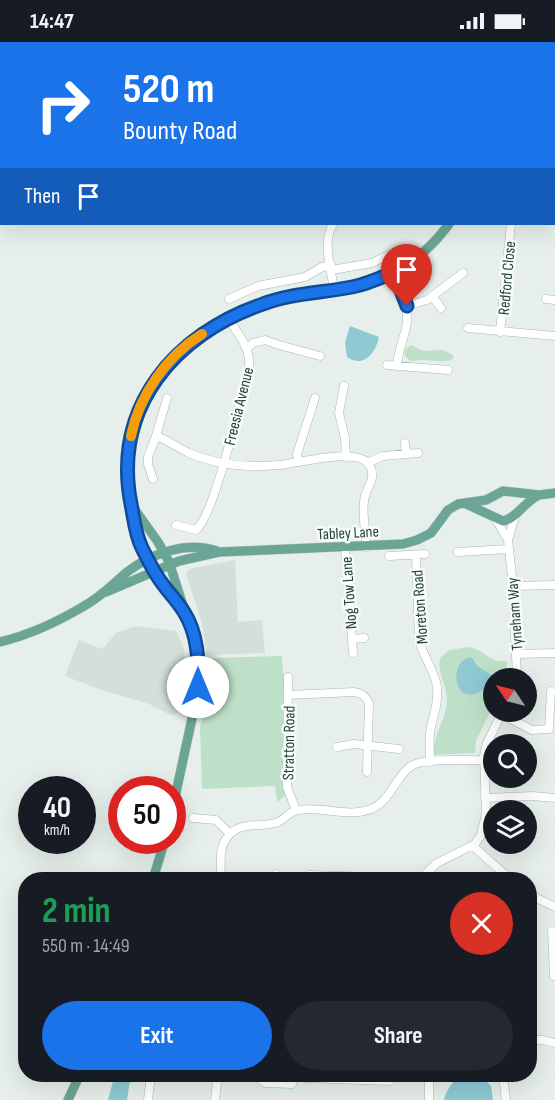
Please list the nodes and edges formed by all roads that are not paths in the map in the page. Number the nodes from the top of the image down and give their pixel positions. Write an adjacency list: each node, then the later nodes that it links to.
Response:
1 (329, 225): 5 (street)
2 (448, 225): 6 (main road)
3 (511, 225): 17 (street, Redford Close)
4 (397, 251): 5 (street)
5 (331, 268): 8 (street); 10 (street)
6 (394, 272): 8 (main road); 13 (street)
7 (463, 273): 9 (street)
8 (334, 289): 15 (main road)
9 (432, 296): 13 (street); 14 (street)
10 (229, 299)
11 (546, 299): 12 (street)
12 (555, 300)
13 (407, 306): 22 (street)
14 (441, 308)
15 (228, 318): 19 (street, Freesia Avenue); 41 (main road)
16 (468, 328): 17 (street)
17 (501, 332): 18 (street)
18 (555, 336)
19 (247, 349): 20 (street, Freesia Avenue); 33 (street, Freesia Avenue)
20 (320, 356)
21 (387, 365): 22 (street)
22 (397, 366): 23 (street)
23 (448, 370)
24 (344, 386): 31 (street)
25 (167, 398): 27 (street)
26 (315, 398): 32 (street)
27 (156, 436): 33 (street, Freesia Avenue); 35 (street)
28 (405, 443): 30 (street)
29 (418, 453): 30 (street)
30 (406, 454): 34 (street)
31 (346, 457): 32 (street, Freesia Avenue); 34 (street)
32 (300, 461): 33 (street, Freesia Avenue)
33 (224, 463): 44 (street)
34 (368, 463): 46 (street)
35 (153, 479)
36 (512, 493): 38 (main road, Tabley Lane); 39 (main road, Tabley Lane); 42 (main road)
37 (555, 493): 38 (main road, Tabley Lane)
38 (539, 495): 42 (main road, Tabley Lane)
39 (491, 498): 40 (main road, Tabley Lane); 43 (main road)
40 (464, 503): 43 (main road); 46 (main road, Tabley Lane)
41 (131, 505): 51 (main road); 55 (main road)
42 (517, 513): 43 (main road); 45 (street, Tyneham Way)
43 (494, 517): 45 (street, Tyneham Way)
44 (176, 525)
45 (507, 540): 48 (street, Tyneham Way)
46 (366, 546): 47 (main road, Tabley Lane)
47 (345, 548): 49 (main road, Tabley Lane); 63 (street, Nog Tow Lane)
48 (508, 549): 50 (street); 59 (street, Tyneham Way)
49 (219, 552): 51 (main road, Tabley Lane); 56 (main road, Tabley Lane)
50 (458, 552)
51 (164, 553): 55 (main road, Tabley Lane); 56 (main road)
52 (425, 554): 53 (street, Moreton Road)
53 (416, 555): 54 (street, Moreton Road); 78 (street, Moreton Road)
54 (388, 556)
55 (148, 559): 57 (main road); 60 (main road, Tabley Lane)
56 (170, 565): 57 (main road, Tabley Lane); 61 (main road)
57 (155, 571): 60 (main road, Tabley Lane); 61 (main road)
58 (555, 585): 59 (street)
59 (513, 586): 67 (street, Tyneham Way)
60 (106, 592): 64 (main road, Tabley Lane)
61 (184, 612): 80 (main road)
62 (364, 638): 63 (street, Nog Tow Lane)
63 (352, 639): 65 (street, Nog Tow Lane)
64 (0, 642)
65 (353, 653)
66 (555, 653): 67 (street)
67 (517, 654): 68 (street, Tyneham Way)
68 (517, 668)
69 (288, 677): 71 (street)
70 (551, 691): 73 (street)
71 (288, 695): 74 (street, Stratton Road); 84 (street, Stratton Road)
72 (519, 722): 73 (street)
73 (552, 729)
74 (366, 745): 75 (street); 76 (street); 79 (street, Stratton Road)
75 (337, 747)
76 (399, 749)
77 (483, 760): 78 (street)
78 (430, 762): 84 (street)
79 (367, 772)
80 (180, 776)
81 (485, 788): 82 (street)
82 (485, 798): 83 (street); 87 (street)
83 (555, 798)
84 (296, 810): 86 (street)
85 (193, 818): 86 (street)
86 (230, 834): 90 (street)
87 (473, 846): 91 (street); 92 (street)
88 (161, 854): 89 (main road)
89 (155, 872)
90 (220, 872)
91 (427, 872)
92 (502, 872)
93 (537, 898): 94 (street)
94 (555, 907)
95 (552, 931): 96 (street)
96 (554, 944): 97 (street)
97 (554, 976)
98 (537, 1040): 99 (street)
99 (555, 1043)
100 (76, 1082): 107 (main road)
101 (150, 1082): 108 (street)
102 (217, 1082): 109 (street)
103 (264, 1082): 106 (street)
104 (429, 1082): 110 (street)
105 (503, 1082): 111 (street)
106 (292, 1084)
107 (68, 1100)
108 (148, 1100)
109 (215, 1100)
110 (429, 1100)
111 (506, 1100)

